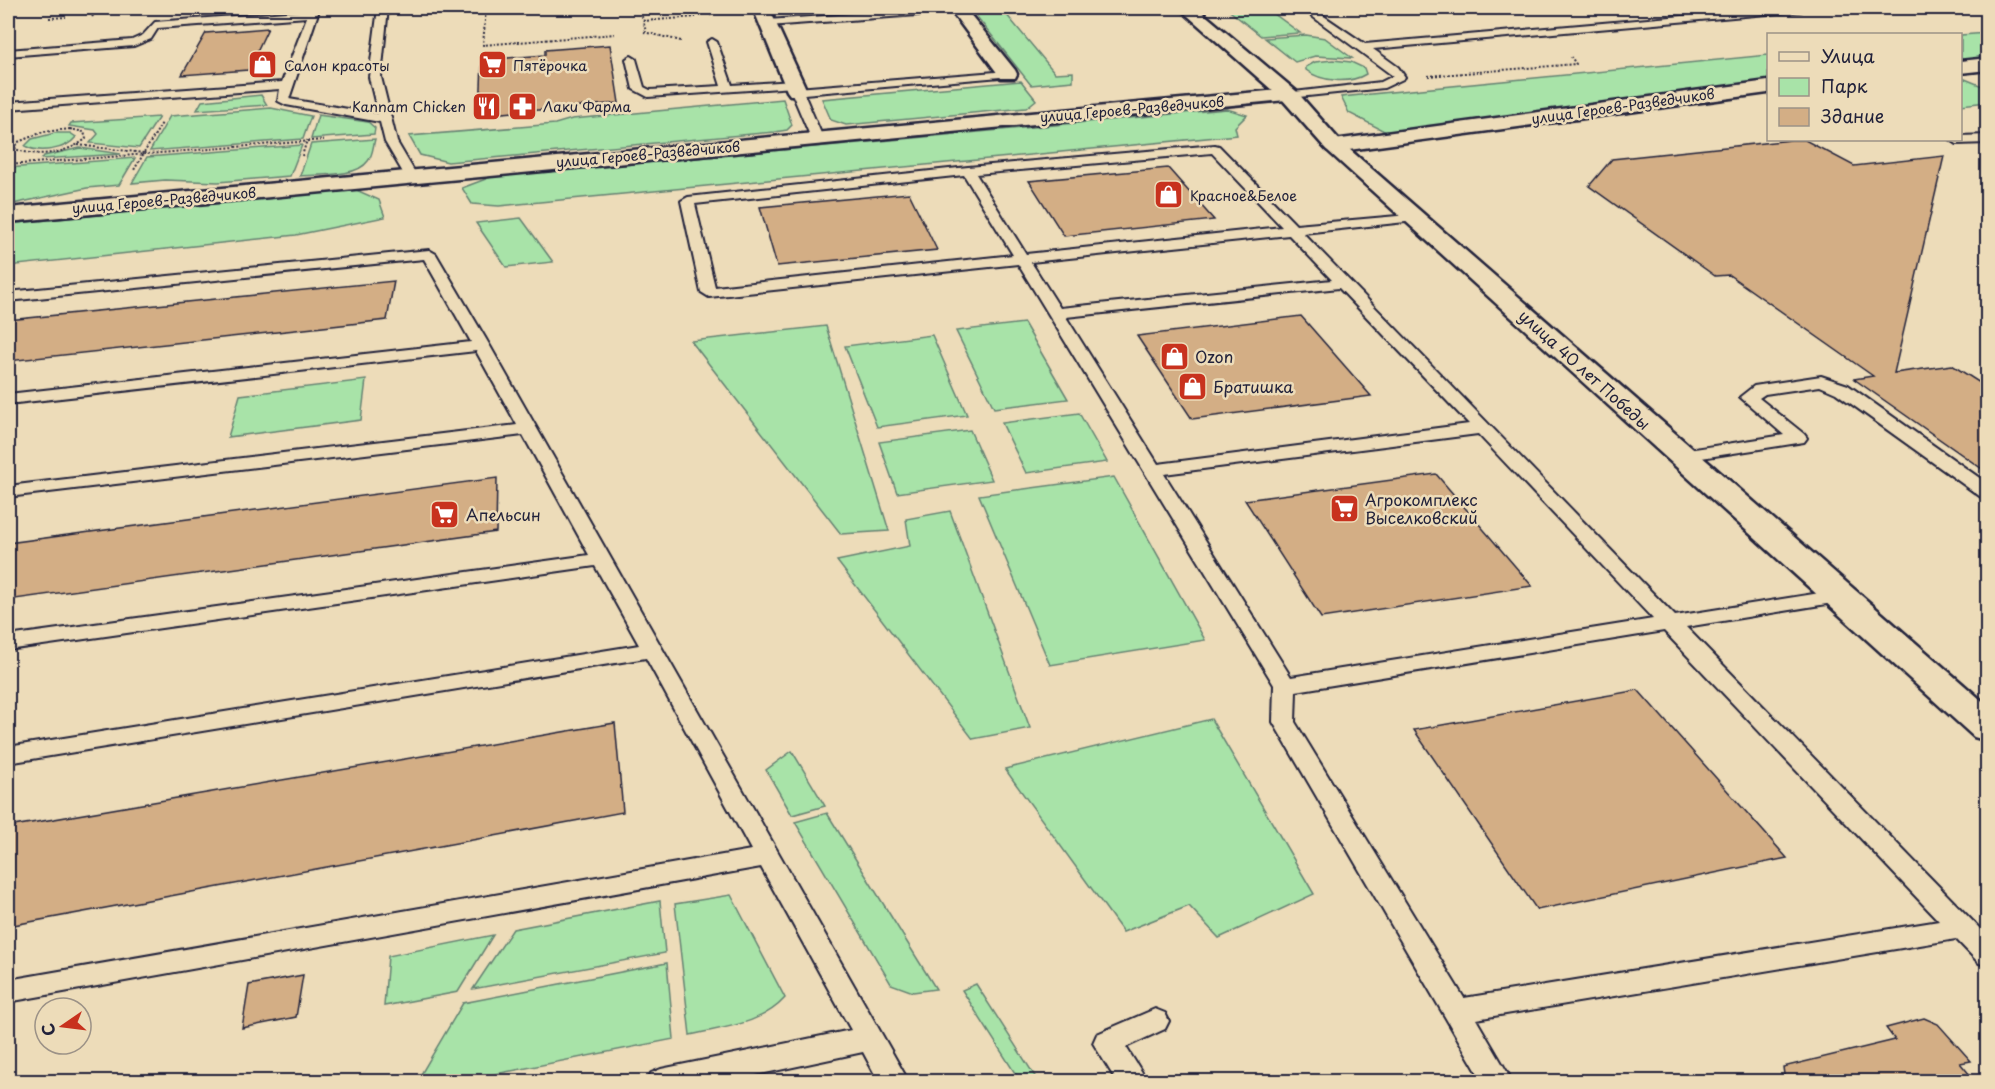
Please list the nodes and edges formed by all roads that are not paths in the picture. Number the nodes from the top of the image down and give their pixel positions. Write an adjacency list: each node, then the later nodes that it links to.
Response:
1 (383, 8): 23 (lane)
2 (957, 8): 9 (lane); 16 (street)
3 (1187, 8): 21 (street, улица 40 лет Победы)
4 (1306, 8): 11 (lane)
5 (1724, 8): 8 (lane)
6 (1801, 8): 8 (lane)
7 (312, 10): 12 (lane); 17 (lane)
8 (1736, 13): 11 (lane)
9 (765, 15): 18 (street)
10 (712, 42): 20 (lane)
11 (1363, 47): 21 (lane)
12 (8, 53)
13 (632, 58): 20 (lane)
14 (1988, 64): 15 (street)
15 (1962, 67)
16 (1008, 74): 18 (lane)
17 (287, 85): 22 (lane); 23 (lane)
18 (796, 87): 20 (lane); 24 (lane)
19 (1767, 87): 27 (street, улица Героев-Разведчиков)
20 (728, 89)
21 (1289, 94): 24 (street, улица Героев-Разведчиков); 27 (street, улица 40 лет Победы)
22 (8, 106)
23 (385, 119): 29 (lane)
24 (817, 138): 29 (street, улица Героев-Разведчиков)
25 (1988, 139): 26 (lane)
26 (1962, 140)
27 (1334, 146): 31 (street, улица 40 лет Победы)
28 (968, 171): 32 (lane); 33 (lane); 33 (lane)
29 (411, 176): 30 (street, улица Героев-Разведчиков)
30 (8, 214)
31 (1415, 217): 32 (lane); 41 (street, улица 40 лет Победы)
32 (1294, 231): 33 (lane); 34 (lane)
33 (1022, 260): 36 (lane)
34 (1343, 283): 36 (lane); 39 (lane)
35 (8, 296): 37 (lane)
36 (1056, 313): 42 (lane)
37 (482, 346): 38 (lane); 40 (lane)
38 (8, 399)
39 (1482, 428): 42 (lane); 47 (lane)
40 (528, 429): 43 (lane); 45 (lane)
41 (1682, 456): 44 (lane); 46 (street, улица 40 лет Победы)
42 (1153, 470): 50 (lane)
43 (8, 492)
44 (1988, 494)
45 (601, 559): 48 (lane); 49 (lane)
46 (1839, 596): 47 (lane); 51 (street, улица 40 лет Победы)
47 (1670, 624): 50 (lane); 54 (lane)
48 (8, 643)
49 (652, 650): 52 (lane); 53 (lane)
50 (1285, 685): 57 (lane)
51 (1988, 728)
52 (8, 755)
53 (769, 856): 56 (lane); 59 (lane)
54 (1961, 928): 55 (lane); 57 (lane)
55 (1988, 955)
56 (8, 991)
57 (1455, 1011): 63 (lane)
58 (1155, 1021): 62 (lane)
59 (870, 1038): 60 (lane); 61 (lane)
60 (661, 1082)
61 (895, 1082)
62 (1134, 1082)
63 (1499, 1082)

